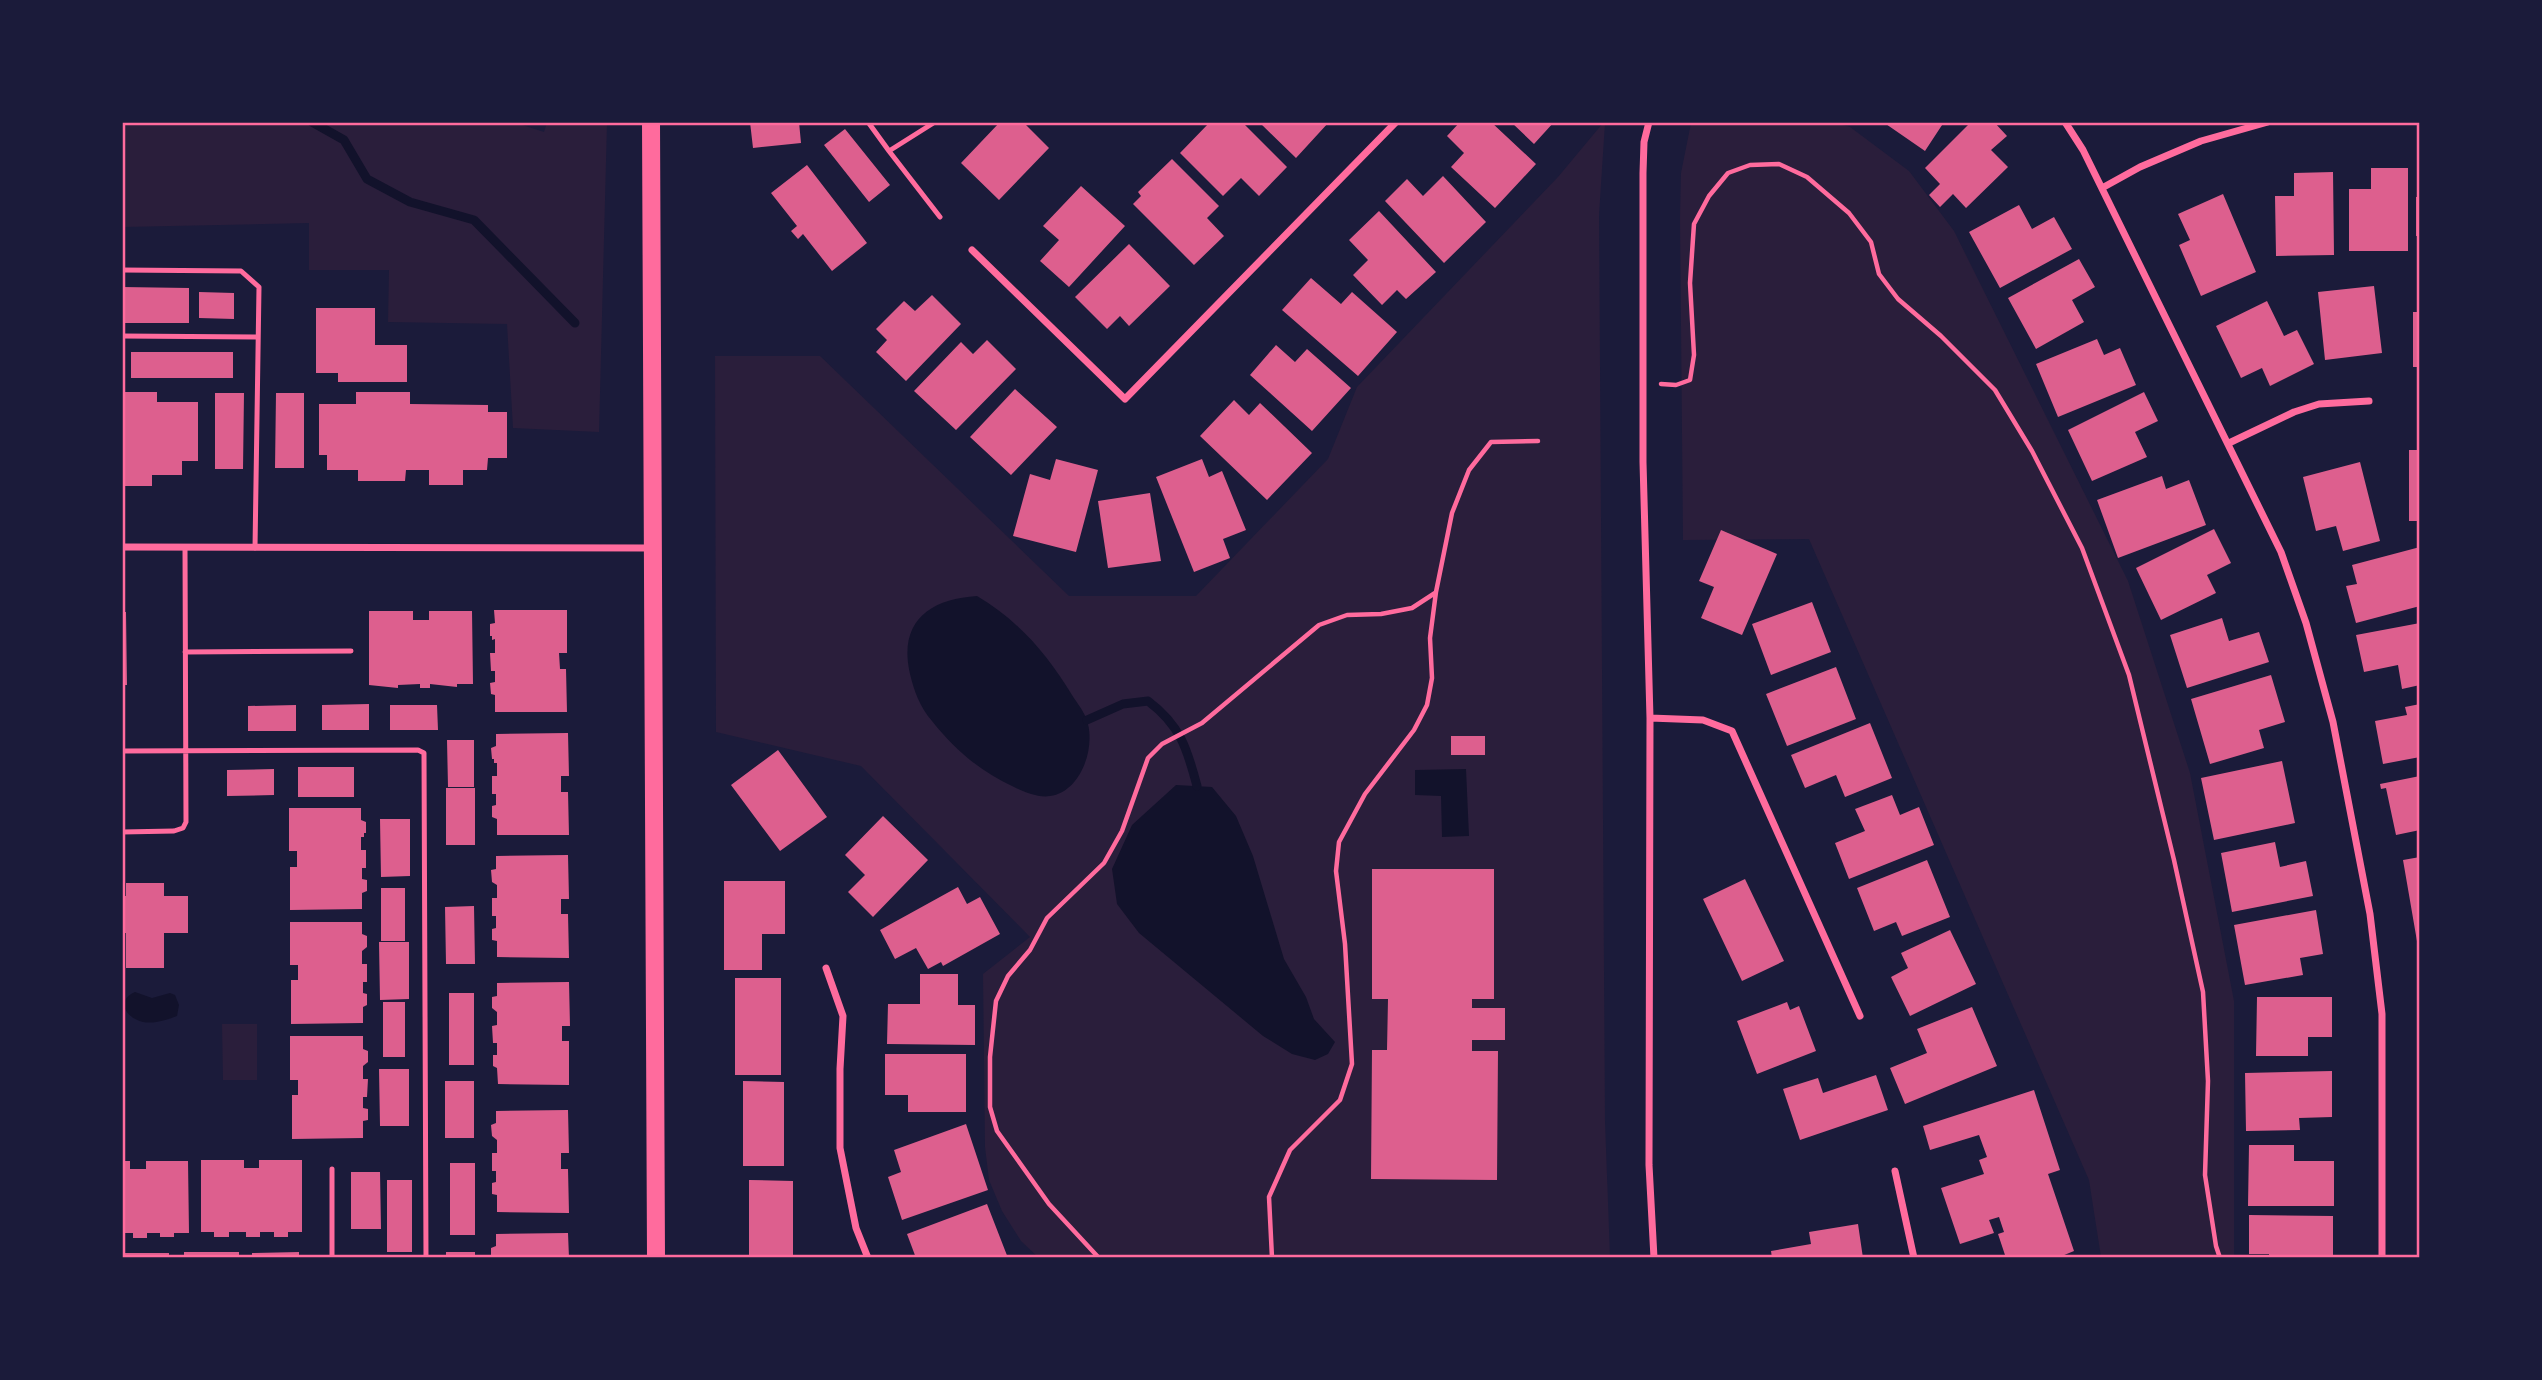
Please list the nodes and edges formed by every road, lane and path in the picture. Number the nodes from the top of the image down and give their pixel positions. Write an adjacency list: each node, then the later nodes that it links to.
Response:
1 (651, 122): 22 (main road)
2 (868, 122): 8 (lane)
3 (935, 122): 8 (lane)
4 (1396, 122): 11 (street)
5 (1649, 122): 15 (street)
6 (2065, 122): 9 (street)
7 (2268, 122): 9 (street)
8 (889, 151): 10 (lane)
9 (2102, 188): 18 (street)
10 (940, 217)
11 (972, 250)
12 (122, 270): 14 (lane)
13 (122, 336): 14 (lane)
14 (258, 337): 21 (lane)
15 (1643, 382): 26 (street); 42 (path)
16 (2369, 401): 18 (street)
17 (1538, 441): 23 (path)
18 (2229, 443): 43 (street)
19 (122, 547): 20 (street)
20 (185, 547): 21 (street); 25 (lane)
21 (255, 548): 22 (street)
22 (653, 548): 36 (main road)
23 (1436, 593): 38 (path); 39 (path)
24 (351, 651): 25 (lane)
25 (185, 652): 28 (lane)
26 (1650, 718): 31 (street); 40 (street)
27 (122, 751): 28 (lane)
28 (186, 751): 29 (lane); 35 (lane)
29 (122, 832)
30 (826, 968): 37 (street)
31 (1860, 1016)
32 (332, 1168): 34 (lane)
33 (1895, 1171): 41 (street)
34 (332, 1258)
35 (426, 1258)
36 (656, 1258)
37 (868, 1258)
38 (1099, 1258)
39 (1272, 1258)
40 (1654, 1258)
41 (1914, 1258)
42 (2220, 1258)
43 (2382, 1258)

